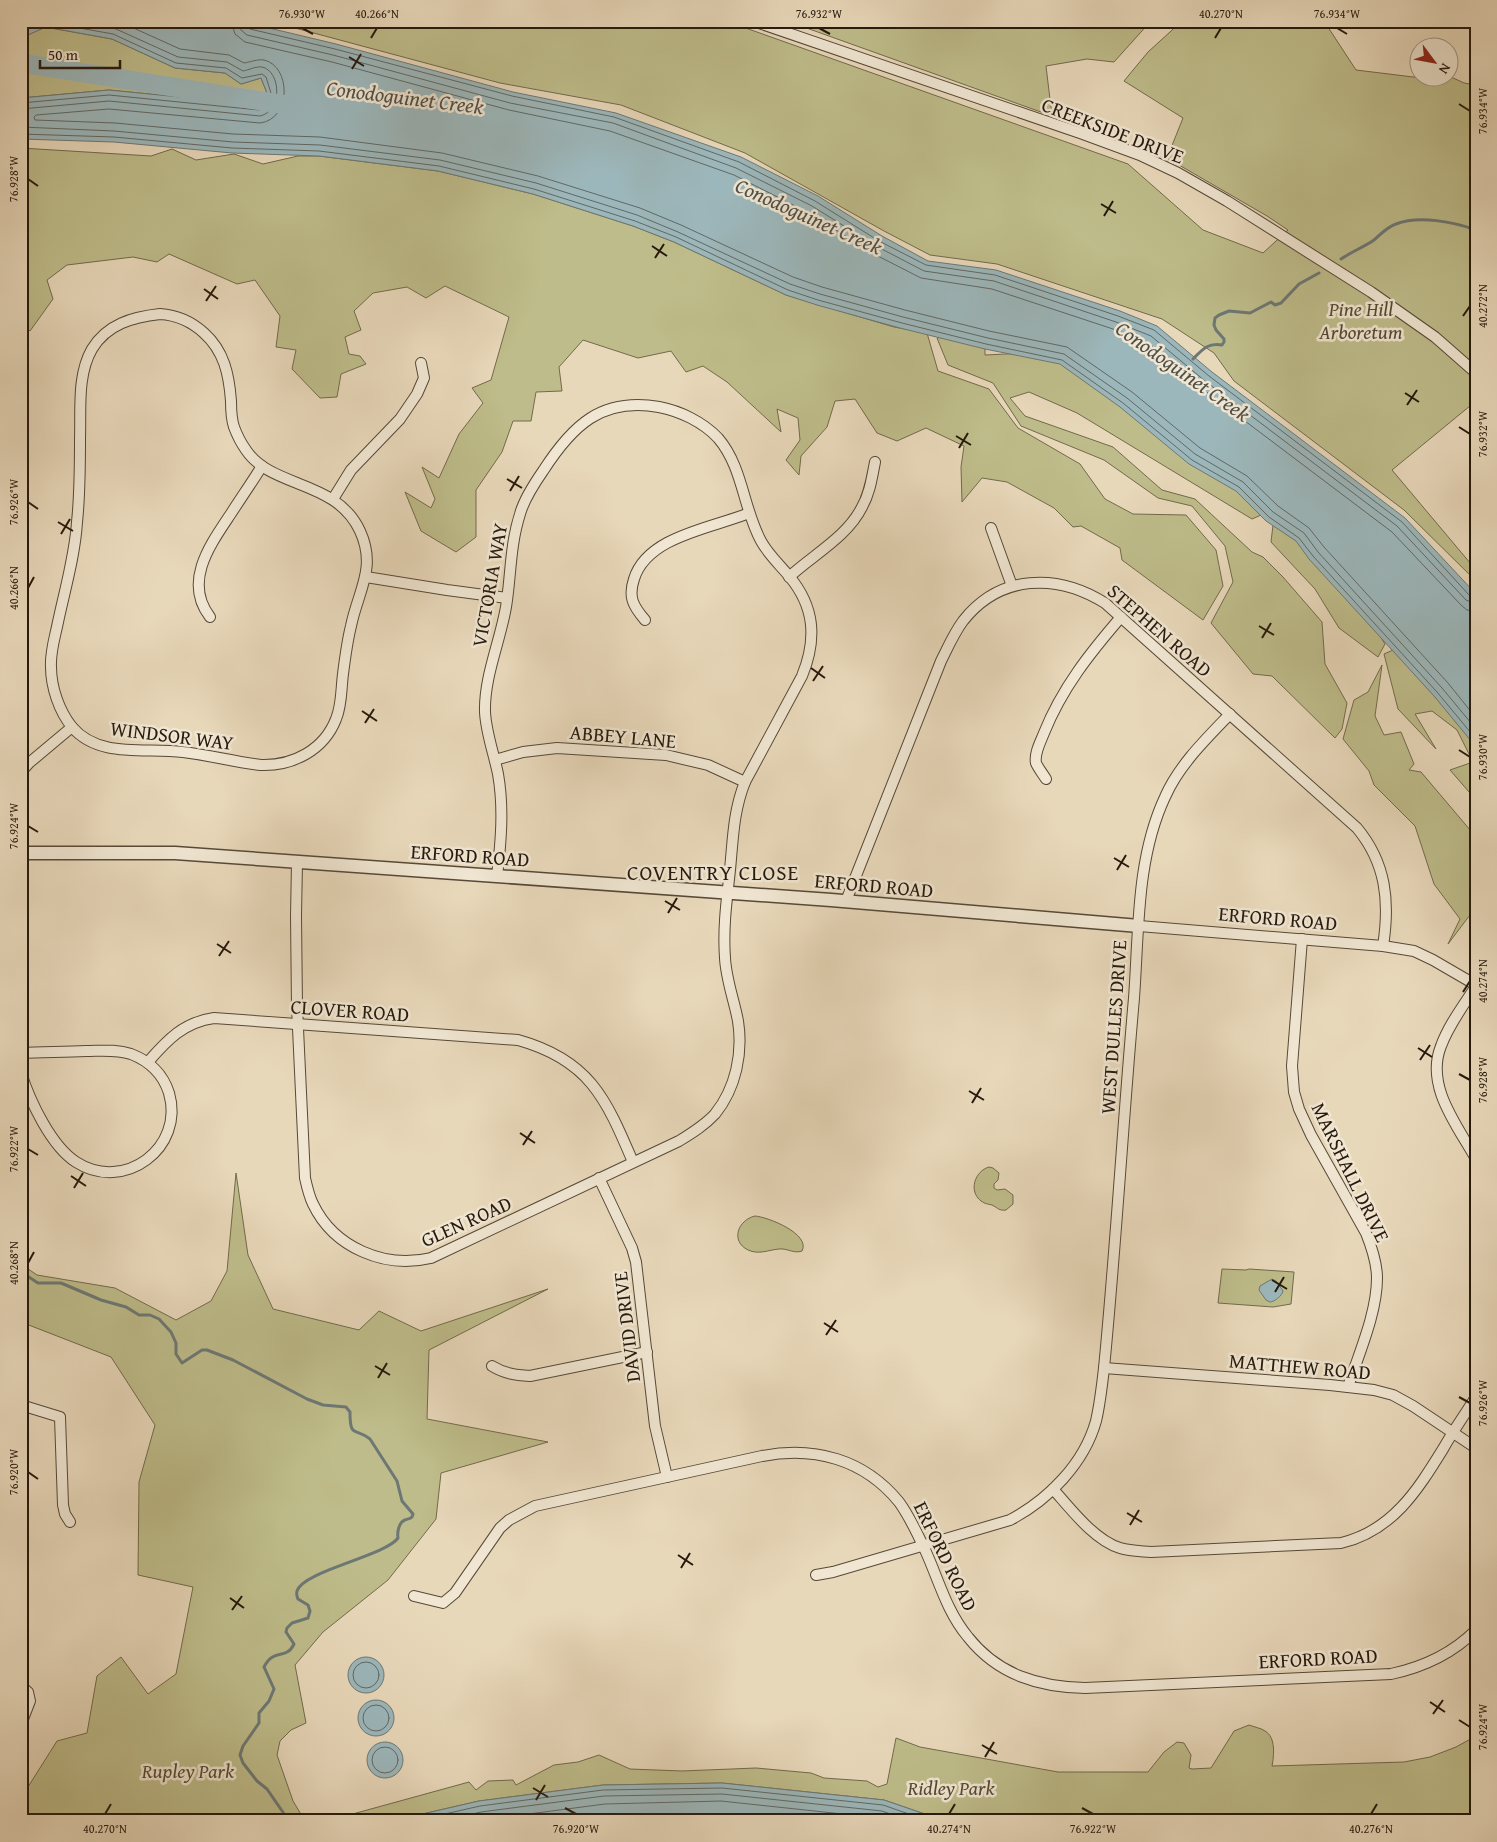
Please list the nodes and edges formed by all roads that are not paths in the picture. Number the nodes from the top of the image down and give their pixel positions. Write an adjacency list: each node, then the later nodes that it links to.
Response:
1 (753, 21): 3 (street, CREEKSIDE DRIVE)
2 (422, 363): 6 (street)
3 (1476, 373)
4 (875, 462): 9 (street)
5 (262, 466): 6 (street, WINDSOR WAY); 13 (street); 17 (street, WINDSOR WAY)
6 (333, 499): 10 (street, WINDSOR WAY)
7 (749, 513): 9 (street, VICTORIA WAY); 12 (street, VICTORIA WAY); 15 (street)
8 (991, 528): 11 (street)
9 (789, 576): 21 (street, VICTORIA WAY)
10 (366, 577): 12 (street); 17 (street, WINDSOR WAY)
11 (1012, 586): 14 (street, STEPHEN ROAD); 26 (street, STEPHEN ROAD)
12 (507, 598): 18 (street, VICTORIA WAY)
13 (210, 617)
14 (1122, 617): 16 (street, STEPHEN ROAD); 20 (street)
15 (645, 620)
16 (1230, 714): 27 (street, WEST DULLES DRIVE); 29 (street, STEPHEN ROAD)
17 (72, 727): 19 (street)
18 (494, 760): 21 (street, ABBEY LANE); 24 (street, VICTORIA WAY)
19 (21, 772)
20 (1046, 779)
21 (745, 782): 25 (street, VICTORIA WAY)
22 (21, 853): 23 (street, ERFORD ROAD)
23 (297, 862): 24 (street, ERFORD ROAD); 31 (street, GLEN ROAD)
24 (497, 876): 25 (street, ERFORD ROAD)
25 (726, 892): 26 (street, ERFORD ROAD); 36 (street, GLEN ROAD)
26 (846, 901): 27 (street, ERFORD ROAD)
27 (1139, 926): 28 (street, ERFORD ROAD); 40 (street, WEST DULLES DRIVE)
28 (1302, 939): 29 (street, ERFORD ROAD); 41 (street, MARSHALL DRIVE)
29 (1383, 946): 30 (street, ERFORD ROAD)
30 (1476, 985): 35 (street)
31 (298, 1024): 33 (street, CLOVER ROAD); 36 (street, CLOVER ROAD); 37 (street, GLEN ROAD)
32 (21, 1053): 33 (street)
33 (148, 1062): 34 (street)
34 (21, 1073)
35 (1476, 1159)
36 (633, 1162): 37 (street, GLEN ROAD)
37 (599, 1178): 38 (street, DAVID DRIVE)
38 (647, 1352): 39 (street); 46 (street, DAVID DRIVE)
39 (492, 1366)
40 (1104, 1368): 41 (street, MATTHEW ROAD); 47 (street, WEST DULLES DRIVE)
41 (1348, 1386): 44 (street, MATTHEW ROAD)
42 (1476, 1397): 44 (street)
43 (21, 1405): 48 (street)
44 (1453, 1432): 45 (street, MATTHEW ROAD); 47 (street)
45 (1476, 1448)
46 (667, 1477): 49 (street, ERFORD ROAD); 51 (street, ERFORD ROAD)
47 (1052, 1489): 49 (street, WEST DULLES DRIVE)
48 (70, 1522)
49 (923, 1546): 50 (street, WEST DULLES DRIVE); 52 (street, ERFORD ROAD)
50 (816, 1575)
51 (414, 1596)
52 (1476, 1630)
53 (21, 1686): 54 (street)
54 (21, 1724)

